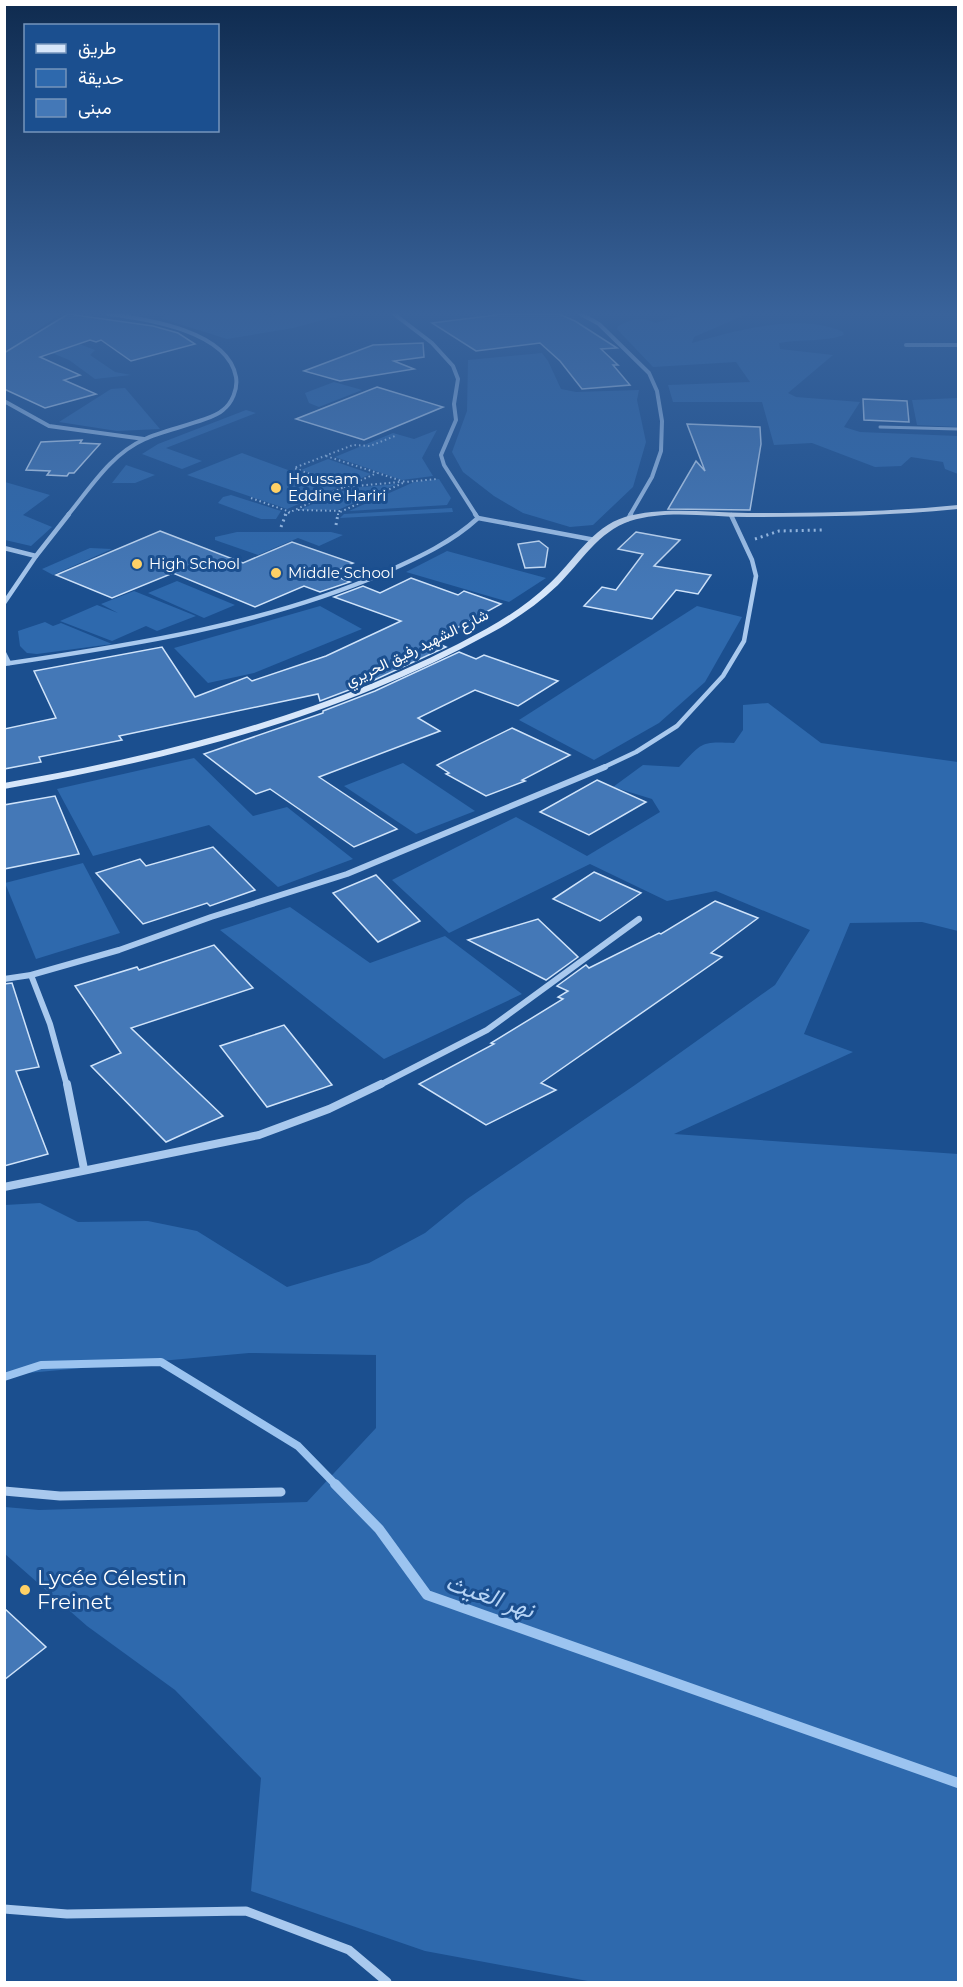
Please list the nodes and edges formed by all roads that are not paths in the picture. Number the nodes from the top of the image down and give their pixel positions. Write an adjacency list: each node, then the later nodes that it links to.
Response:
1 (14, 407): 7 (street)
2 (226, 407): 7 (street)
3 (454, 407): 10 (street)
4 (659, 407): 11 (street)
5 (880, 427): 6 (lane)
6 (958, 429)
7 (144, 439): 14 (street)
8 (958, 507): 9 (street, شارع الشهيد رفيق الحريري)
9 (731, 515): 11 (street, شارع الشهيد رفيق الحريري); 20 (street)
10 (478, 518): 12 (street); 17 (street)
11 (628, 519): 12 (street, شارع الشهيد رفيق الحريري)
12 (595, 540): 18 (street, شارع الشهيد رفيق الحريري)
13 (4, 548): 14 (street)
14 (36, 556): 15 (street)
15 (4, 603)
16 (4, 652): 17 (street)
17 (7, 663)
18 (4, 786)
19 (639, 919): 22 (street)
20 (31, 975): 21 (street); 22 (street)
21 (4, 979)
22 (84, 1169): 23 (street)
23 (4, 1187)
24 (4, 1491): 25 (street)
25 (281, 1492)
26 (4, 1909): 27 (street)
27 (387, 1983)

